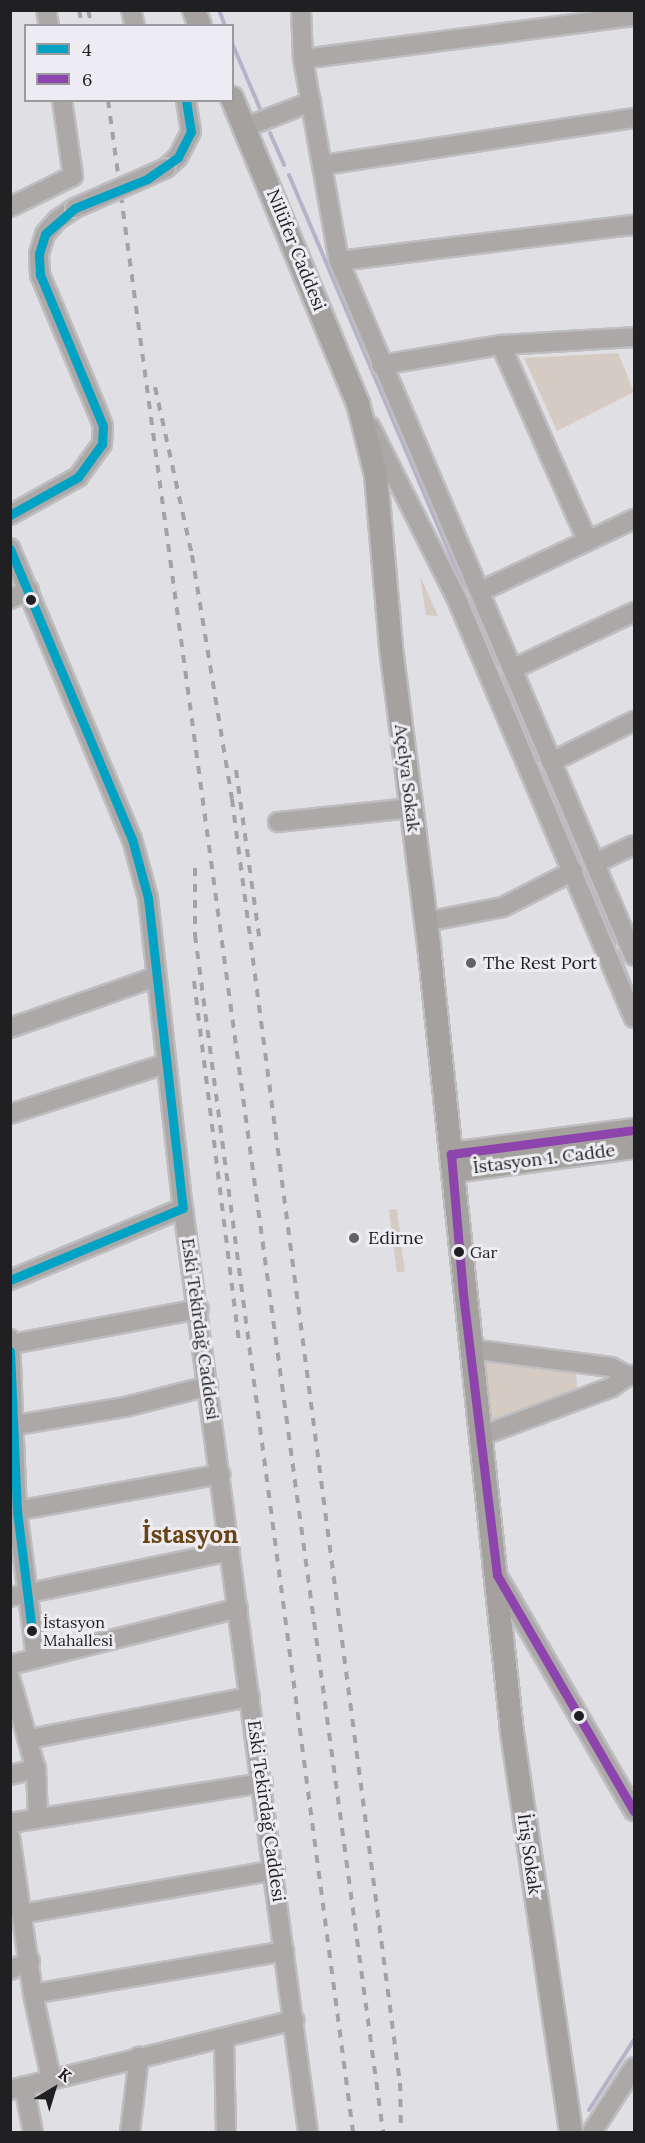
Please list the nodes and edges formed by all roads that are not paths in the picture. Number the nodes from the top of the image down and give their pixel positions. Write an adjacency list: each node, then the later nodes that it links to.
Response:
1 (301, 10): 3 (street)
2 (634, 16): 3 (street)
3 (303, 59): 7 (street)
4 (62, 102): 11 (street)
5 (186, 102): 18 (street, bridge)
6 (234, 102): 9 (main road, Nilüfer Caddesi)
7 (311, 102): 9 (street); 10 (street)
8 (634, 118): 10 (street)
9 (246, 127): 17 (main road, Nilüfer Caddesi)
10 (323, 165): 13 (street)
11 (10, 207)
12 (634, 225): 13 (street)
13 (339, 261): 16 (street)
14 (634, 337): 15 (street)
15 (501, 345): 16 (street); 20 (street)
16 (381, 365): 23 (street)
17 (358, 403): 29 (main road, Açelya Sokak); 33 (street)
18 (10, 515)
19 (634, 519): 20 (street)
20 (587, 540): 23 (street)
21 (10, 548): 22 (street, Eski Tekirdağ Caddesi)
22 (29, 590): 24 (street); 36 (street, Eski Tekirdağ Caddesi)
23 (481, 591): 26 (street)
24 (10, 599)
25 (634, 612): 26 (street)
26 (515, 668): 28 (street)
27 (634, 721): 28 (street)
28 (551, 762): 32 (street)
29 (411, 808): 30 (street); 34 (main road, Açelya Sokak)
30 (278, 822)
31 (634, 845): 32 (street)
32 (595, 863): 35 (street)
33 (573, 871): 34 (street); 37 (street)
34 (425, 922): 43 (main road, Açelya Sokak)
35 (633, 947)
36 (156, 977): 38 (street); 39 (street, Eski Tekirdağ Caddesi)
37 (634, 1018)
38 (10, 1028)
39 (165, 1064): 40 (street); 44 (street, Eski Tekirdağ Caddesi)
40 (10, 1114)
41 (634, 1130): 43 (main road, İstasyon 1. Cadde)
42 (634, 1147): 43 (main road, İstasyon 1. Cadde)
43 (452, 1162): 48 (main road, Açelya Sokak)
44 (183, 1208): 45 (street); 46 (street, Eski Tekirdağ Caddesi)
45 (10, 1280)
46 (199, 1309): 47 (street); 50 (street, Eski Tekirdağ Caddesi)
47 (11, 1341): 51 (street)
48 (470, 1349): 49 (street); 52 (main road, İriş Sokak)
49 (631, 1376): 52 (street)
50 (208, 1386): 51 (street); 53 (street, Eski Tekirdağ Caddesi)
51 (12, 1426): 54 (street)
52 (481, 1436): 56 (main road, İriş Sokak)
53 (221, 1474): 54 (street); 55 (street, Eski Tekirdağ Caddesi)
54 (14, 1512): 57 (street)
55 (230, 1551): 57 (street); 58 (street, Eski Tekirdağ Caddesi)
56 (497, 1575): 67 (street); 87 (main road, İriş Sokak)
57 (18, 1595): 59 (street)
58 (238, 1608): 59 (street); 62 (street, Eski Tekirdağ Caddesi)
59 (36, 1657): 60 (street)
60 (10, 1665)
61 (10, 1678): 63 (street)
62 (250, 1697): 63 (street); 66 (street, Eski Tekirdağ Caddesi)
63 (28, 1739): 64 (street)
64 (36, 1769): 65 (street); 68 (street)
65 (10, 1774)
66 (263, 1783): 68 (street); 71 (street, Eski Tekirdağ Caddesi)
67 (634, 1811)
68 (38, 1816): 69 (street)
69 (10, 1823)
70 (10, 1836): 72 (street)
71 (274, 1870): 72 (street); 73 (street, Eski Tekirdağ Caddesi)
72 (21, 1914): 74 (street)
73 (284, 1951): 76 (street); 77 (street, Eski Tekirdağ Caddesi)
74 (30, 1961): 75 (street); 76 (street)
75 (10, 1970)
76 (33, 1994): 81 (street)
77 (295, 2020): 78 (street); 86 (street, Eski Tekirdağ Caddesi)
78 (224, 2038): 79 (street); 85 (street)
79 (139, 2057): 81 (street); 84 (street)
80 (634, 2067): 88 (street)
81 (51, 2078): 82 (street)
82 (17, 2088): 83 (street)
83 (33, 2133)
84 (130, 2133)
85 (226, 2133)
86 (308, 2133)
87 (571, 2133)
88 (592, 2133)

